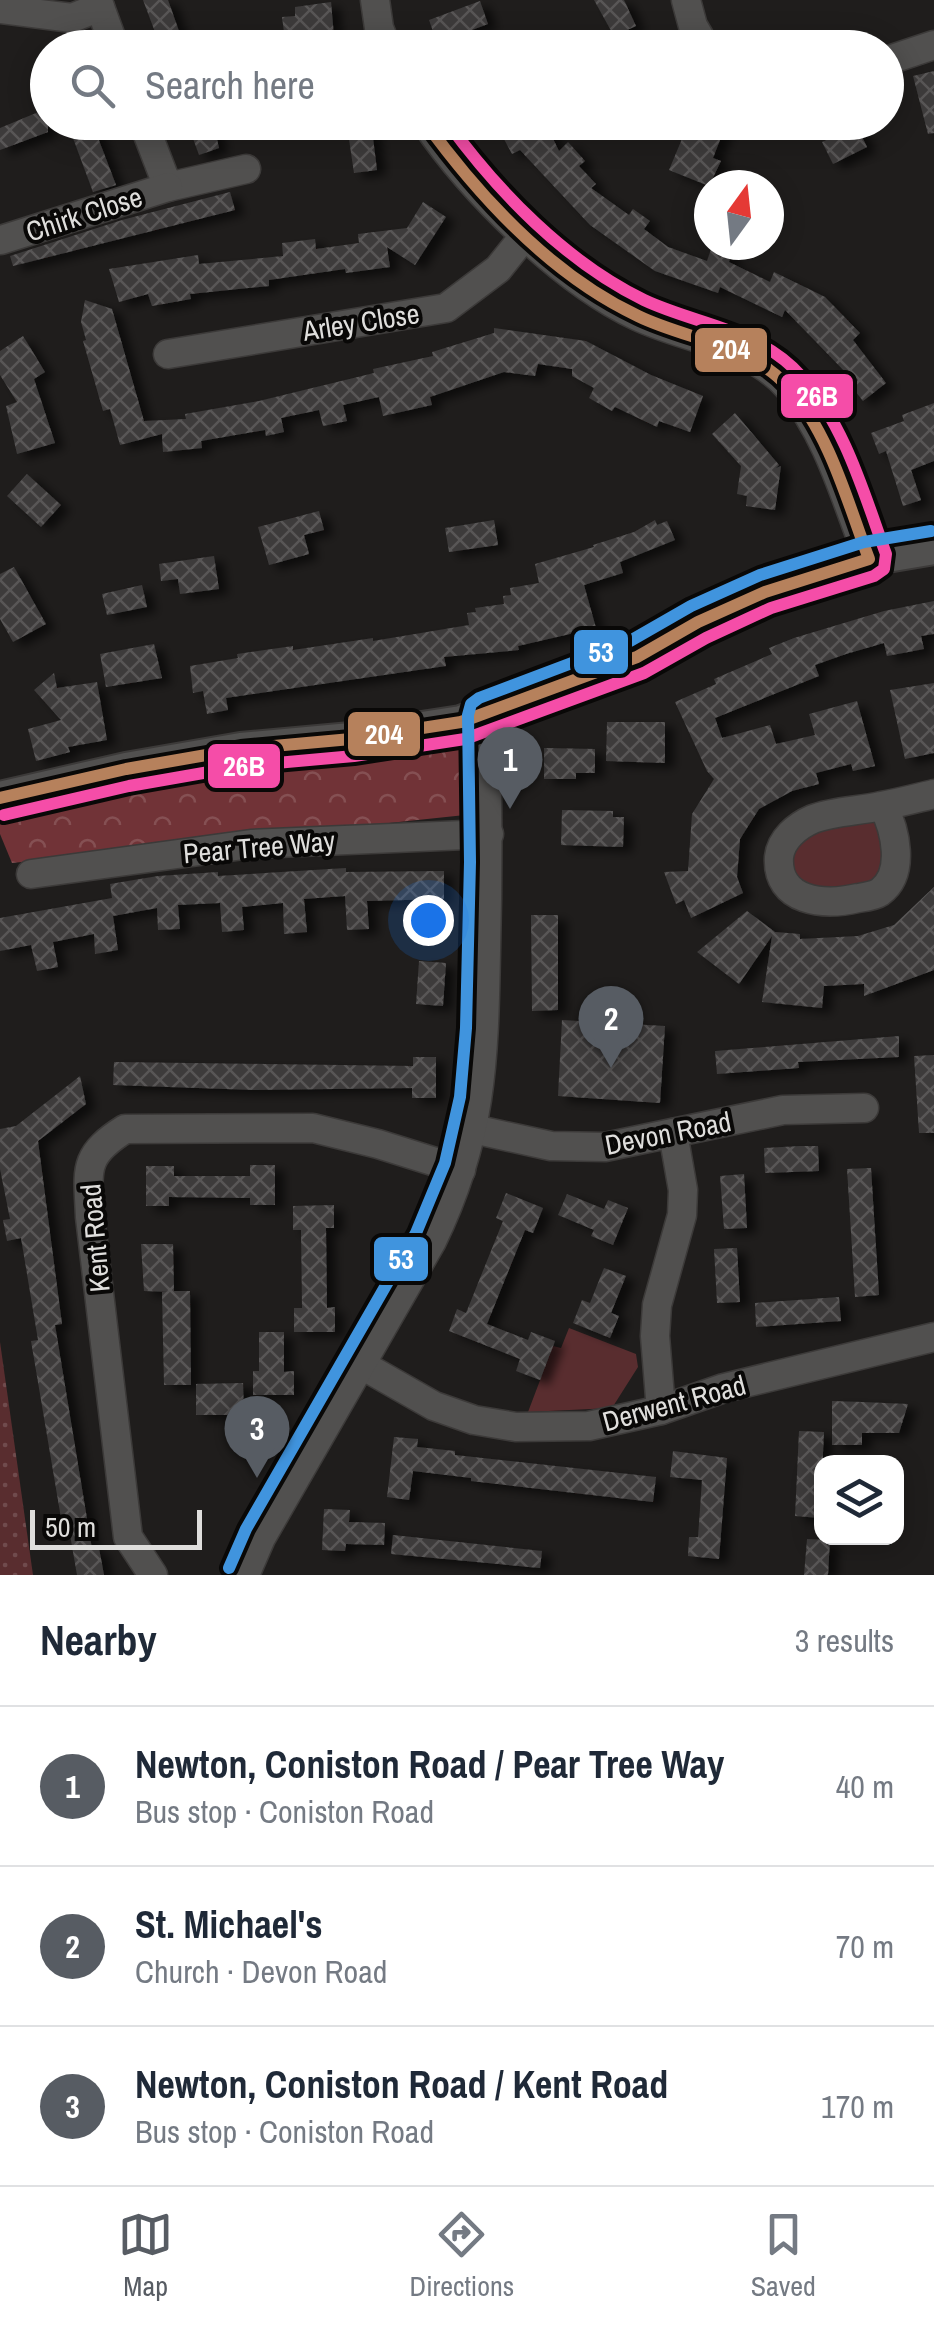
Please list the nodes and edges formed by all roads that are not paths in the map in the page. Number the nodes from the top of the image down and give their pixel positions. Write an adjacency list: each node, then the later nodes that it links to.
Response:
1 (375, 0): 6 (street)
2 (686, 0): 7 (street)
3 (98, 4): 4 (street); 5 (street)
4 (0, 9)
5 (107, 30)
6 (382, 30)
7 (695, 30)
8 (934, 45): 9 (street)
9 (904, 55)
10 (150, 140): 13 (street, Chirk Close)
11 (437, 140): 14 (street)
12 (246, 170): 13 (street, Chirk Close)
13 (168, 187): 15 (street, Chirk Close)
14 (526, 234): 16 (street, Arley Close); 18 (street)
15 (1, 240)
16 (168, 354)
17 (934, 548): 18 (street)
18 (869, 559): 19 (street)
19 (485, 714): 21 (street); 23 (street)
20 (934, 794): 22 (street)
21 (0, 798)
22 (883, 806): 22 (street)
23 (489, 834): 24 (street, Pear Tree Way); 26 (street)
24 (31, 874)
25 (864, 1108): 27 (street, Devon Road)
26 (473, 1129): 27 (street, Devon Road); 28 (street)
27 (673, 1133): 31 (street)
28 (461, 1170): 30 (street); 32 (street, Kent Road)
29 (934, 1337): 31 (street, Derwent Road)
30 (362, 1365): 31 (street, Derwent Road); 33 (street)
31 (661, 1410)
32 (154, 1575)
33 (246, 1575)

